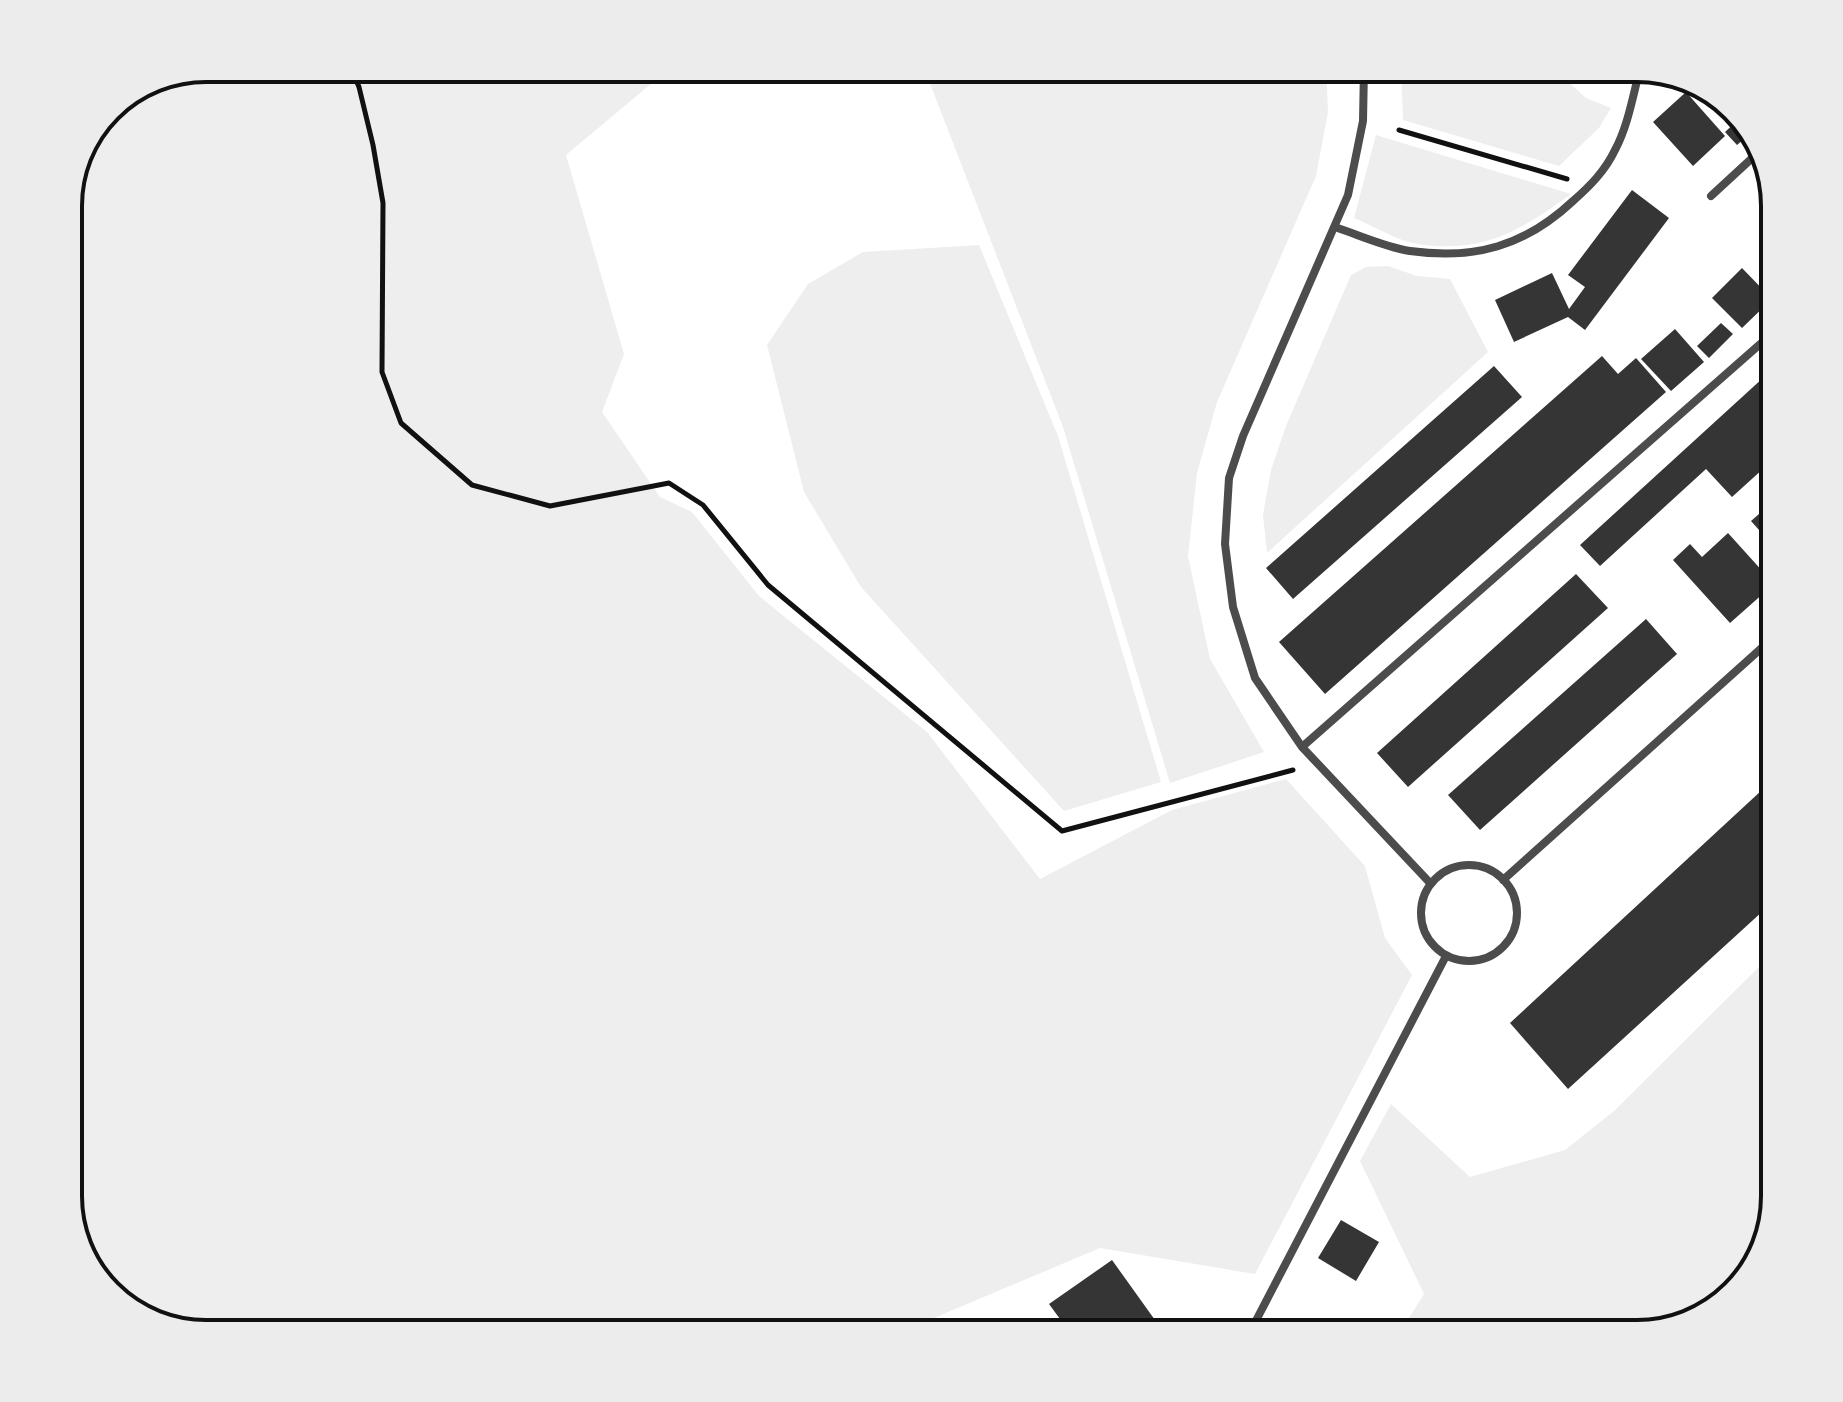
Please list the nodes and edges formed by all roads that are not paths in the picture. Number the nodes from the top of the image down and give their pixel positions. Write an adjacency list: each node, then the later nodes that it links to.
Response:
1 (1364, 82): 5 (street)
2 (1636, 82): 5 (street)
3 (1751, 159): 4 (street)
4 (1711, 196)
5 (1335, 227): 8 (street)
6 (1761, 343): 8 (street)
7 (1761, 649): 9 (street)
8 (1302, 747): 10 (street)
9 (1503, 880): 10 (street); 11 (street)
10 (1431, 884): 11 (street)
11 (1446, 956): 12 (street)
12 (1256, 1320)

